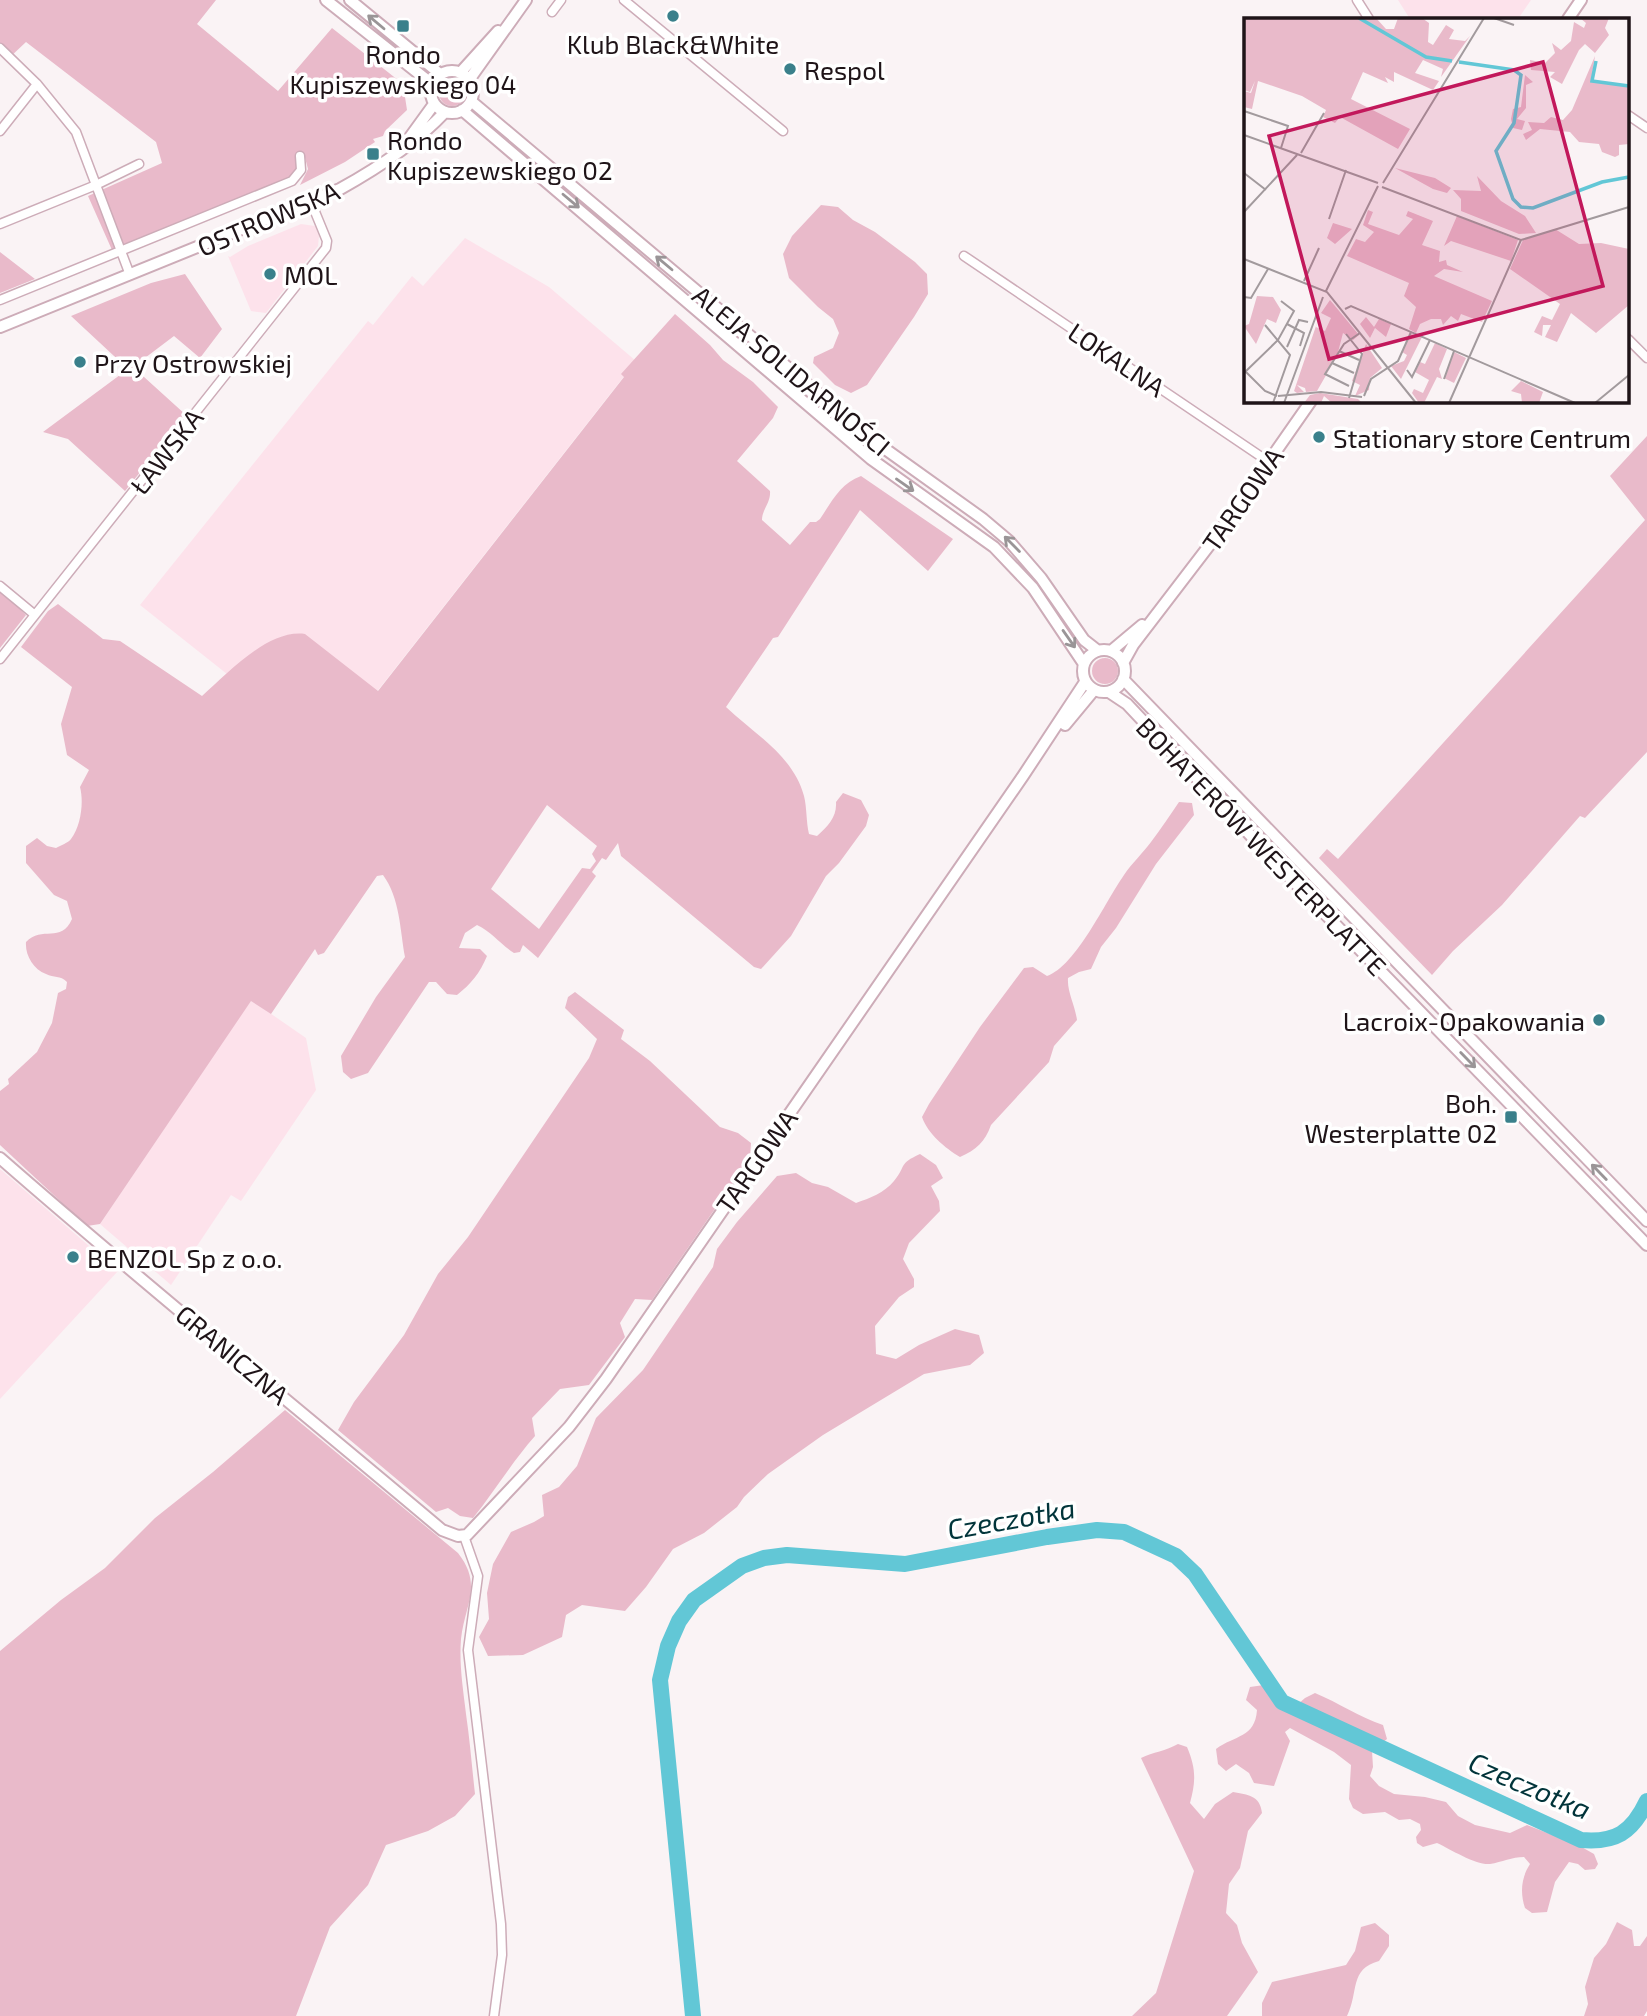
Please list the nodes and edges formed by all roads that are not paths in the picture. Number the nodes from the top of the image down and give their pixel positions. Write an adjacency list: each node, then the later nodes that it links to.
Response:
1 (326, 0): 17 (main road)
2 (350, 0): 14 (main road, one-way to 2)
3 (526, 0): 9 (main road)
4 (561, 0): 8 (street)
5 (624, 0): 25 (street)
6 (1357, 0): 10 (street)
7 (1581, 0): 11 (main road)
8 (552, 12)
9 (515, 13): 13 (main road); 15 (main road)
10 (1368, 18)
11 (1569, 18)
12 (0, 48): 16 (street)
13 (460, 73): 14 (main road); 15 (main road)
14 (440, 74): 17 (main road)
15 (469, 80): 18 (main road)
16 (37, 84): 24 (street); 29 (street)
17 (432, 84): 19 (main road)
18 (471, 101): 20 (main road); 44 (main road, ALEJA SOLIDARNOŚCI, one-way to 18)
19 (434, 104): 21 (main road); 26 (main road, OSTROWSKA)
20 (462, 110): 21 (main road); 48 (main road, ALEJA SOLIDARNOŚCI, one-way to 48)
21 (445, 112): 26 (main road, OSTROWSKA)
22 (1630, 116): 23 (street)
23 (1647, 128)
24 (0, 131)
25 (783, 131)
26 (400, 151): 30 (main road, OSTROWSKA)
27 (300, 156): 32 (street, OSTROWSKA)
28 (139, 164): 29 (street)
29 (96, 185): 31 (street); 32 (street)
30 (312, 202): 34 (main road, OSTROWSKA); 43 (street, ŁAWSKA)
31 (0, 224)
32 (121, 251): 34 (street); 35 (street, OSTROWSKA)
33 (964, 256): 40 (street, LOKALNA)
34 (130, 275): 36 (main road, OSTROWSKA)
35 (0, 300)
36 (0, 327)
37 (1630, 341): 38 (street)
38 (1647, 358)
39 (1310, 402): 40 (main road, TARGOWA)
40 (1269, 462): 42 (main road, TARGOWA)
41 (0, 586): 43 (street)
42 (1172, 597): 45 (main road, TARGOWA); 47 (main road, TARGOWA)
43 (35, 614): 46 (street, ŁAWSKA)
44 (1098, 651): 45 (main road); 48 (main road)
45 (1111, 652): 47 (main road)
46 (0, 659)
47 (1123, 663): 49 (main road)
48 (1084, 664): 50 (main road)
49 (1124, 680): 52 (main road); 55 (main road, BOHATERÓW WESTERPLATTE, one-way to 49)
50 (1085, 681): 51 (main road); 53 (main road, TARGOWA)
51 (1094, 690): 52 (main road); 53 (main road, TARGOWA)
52 (1109, 692): 56 (main road, BOHATERÓW WESTERPLATTE, one-way to 56)
53 (1023, 776): 57 (main road, TARGOWA)
54 (0, 1158): 57 (main road, GRANICZNA)
55 (1647, 1221)
56 (1647, 1245)
57 (467, 1534): 58 (street)
58 (495, 2016)

